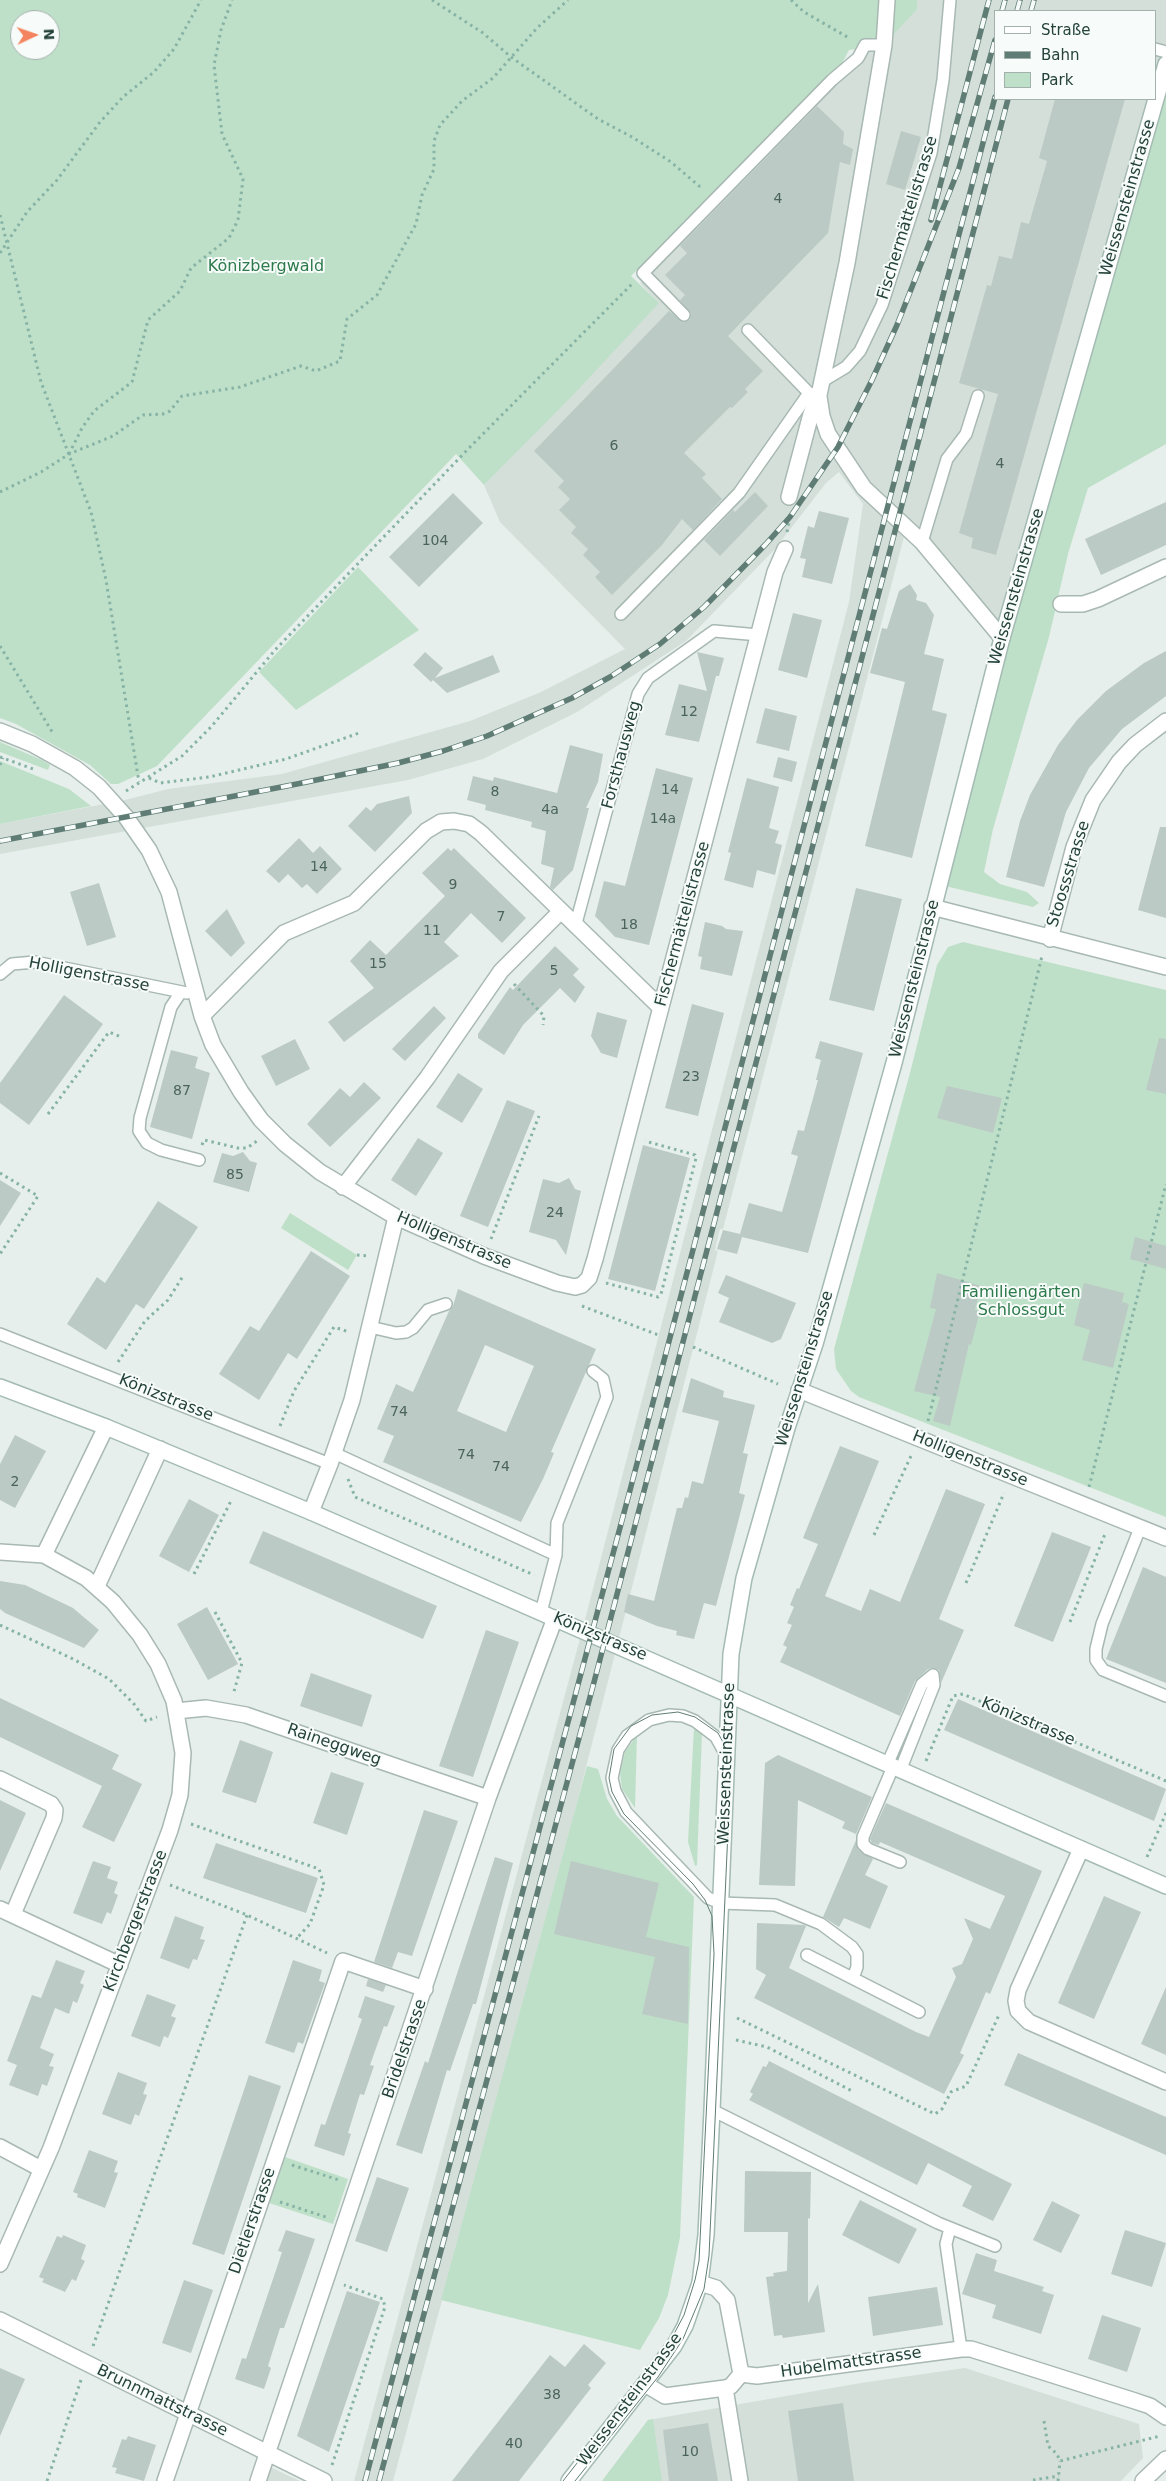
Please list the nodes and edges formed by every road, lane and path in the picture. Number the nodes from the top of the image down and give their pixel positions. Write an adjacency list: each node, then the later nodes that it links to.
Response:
1 (201, 0): 16 (path)
2 (232, 0): 23 (path)
3 (432, 0): 10 (path)
4 (568, 0): 10 (path)
5 (791, 0): 8 (path)
6 (887, 0): 9 (street, Fischermättelistrasse)
7 (950, 0): 21 (lane, Fischermättelistrasse)
8 (865, 44): 9 (lane); 14 (lane)
9 (884, 44): 21 (street, Fischermättelistrasse)
10 (511, 57): 14 (path); 23 (path)
11 (1166, 64): 12 (street, Weissensteinstrasse)
12 (1156, 99)
13 (1156, 100): 32 (street, Weissensteinstrasse)
14 (726, 190): 18 (lane)
15 (0, 215): 16 (path)
16 (7, 245): 17 (path); 23 (path)
17 (0, 253)
18 (643, 273): 19 (lane); 40 (path)
19 (684, 315)
20 (748, 330): 21 (lane)
21 (816, 390): 25 (street, Fischermättelistrasse); 26 (street, Fischermättelistrasse); 30 (lane, Fischermättelistrasse)
22 (978, 396): 26 (lane)
23 (69, 454): 24 (path); 41 (path)
24 (0, 492)
25 (789, 498): 27 (path)
26 (922, 542): 32 (street, Fischermättelistrasse)
27 (785, 549): 31 (street, Fischermättelistrasse)
28 (1166, 567): 29 (street)
29 (1061, 604)
30 (620, 614)
31 (759, 635): 45 (lane, Forsthausweg); 52 (street, Fischermättelistrasse)
32 (1002, 638): 43 (street, Weissensteinstrasse)
33 (0, 646): 38 (path)
34 (1166, 721): 46 (street, Stoossstrasse)
35 (0, 731): 38 (street, Holligenstrasse)
36 (360, 733): 40 (path)
37 (3, 758): 39 (path)
38 (63, 760): 42 (street, Holligenstrasse)
39 (0, 765)
40 (148, 778): 41 (path)
41 (139, 782): 42 (path)
42 (112, 800): 51 (street, Holligenstrasse)
43 (932, 907): 46 (street); 80 (street, Weissensteinstrasse)
44 (560, 912): 45 (street); 49 (street); 53 (street)
45 (575, 927): 52 (street)
46 (1050, 939): 48 (street)
47 (1043, 953): 82 (path)
48 (1166, 967)
49 (502, 971): 54 (path); 63 (street)
50 (0, 974): 51 (lane, Holligenstrasse)
51 (189, 993): 53 (street, Holligenstrasse); 60 (lane)
52 (661, 1008): 58 (street, Fischermättelistrasse)
53 (202, 1016): 63 (street, Holligenstrasse)
54 (543, 1025)
55 (121, 1037): 56 (path)
56 (48, 1114)
57 (539, 1116): 66 (path)
58 (627, 1136): 68 (street, Fischermättelistrasse); 68 (path)
59 (238, 1148): 60 (path)
60 (198, 1160)
61 (0, 1173): 65 (path)
62 (1166, 1184): 88 (path)
63 (342, 1187): 64 (street, Holligenstrasse)
64 (396, 1217): 66 (street, Holligenstrasse); 71 (street)
65 (0, 1254)
66 (484, 1256): 68 (street, Holligenstrasse)
67 (184, 1276): 77 (path)
68 (589, 1278)
69 (446, 1304): 71 (lane)
70 (578, 1305): 74 (path)
71 (370, 1327): 86 (street)
72 (350, 1332): 83 (path)
73 (0, 1334): 77 (lane, Könizstrasse)
74 (661, 1336)
75 (693, 1347): 78 (path)
76 (593, 1371): 97 (lane)
77 (112, 1376): 83 (lane, Könizstrasse)
78 (778, 1384)
79 (0, 1386): 81 (street, Könizstrasse)
80 (799, 1390): 91 (street, Holligenstrasse); 106 (street, Weissensteinstrasse)
81 (106, 1426): 84 (street, Könizstrasse); 96 (street)
82 (926, 1427)
83 (274, 1442): 86 (lane, Könizstrasse)
84 (160, 1449): 87 (street, Könizstrasse); 101 (street)
85 (911, 1456): 93 (path)
86 (332, 1459): 90 (street); 97 (lane, Könizstrasse); 99 (path)
87 (240, 1482): 90 (street, Könizstrasse); 98 (path)
88 (1088, 1490)
89 (1004, 1493): 100 (path)
90 (312, 1512): 103 (street, Könizstrasse)
91 (1140, 1528): 94 (street, Holligenstrasse); 107 (lane)
92 (1105, 1534): 104 (path)
93 (874, 1535)
94 (1166, 1538)
95 (0, 1552): 96 (street)
96 (44, 1555): 101 (street, Kirchbergerstrasse)
97 (556, 1555): 99 (lane)
98 (194, 1574)
99 (551, 1582): 103 (lane)
100 (966, 1583)
101 (97, 1586): 109 (street, Kirchbergerstrasse)
102 (215, 1612): 108 (path)
103 (548, 1615): 106 (street, Könizstrasse); 115 (street, Bridelstrasse)
104 (1070, 1622)
105 (0, 1625): 109 (path)
106 (729, 1696): 110 (street, Weissensteinstrasse); 112 (street, Könizstrasse)
107 (1166, 1696)
108 (229, 1710): 109 (street, Raineggweg); 115 (street, Raineggweg)
109 (176, 1711): 121 (street, Kirchbergerstrasse)
110 (727, 1761): 123 (street, Weissensteinstrasse); 123 (lane)
111 (926, 1761): 114 (path, Könizstrasse)
112 (893, 1768): 112 (lane); 118 (street, Könizstrasse); 120 (lane)
113 (0, 1779): 124 (street)
114 (1166, 1781)
115 (488, 1798): 131 (street, Bridelstrasse)
116 (1166, 1813): 119 (path)
117 (193, 1825): 126 (path)
118 (1081, 1849): 122 (street, Könizstrasse); 136 (street)
119 (1146, 1857)
120 (900, 1862)
121 (152, 1878): 125 (path); 129 (street, Kirchbergerstrasse)
122 (1166, 1886)
123 (721, 1903): 130 (lane); 138 (street, Weissensteinstrasse)
124 (6, 1911): 129 (street)
125 (247, 1915): 126 (path); 152 (path)
126 (296, 1939): 128 (path)
127 (807, 1955): 130 (lane)
128 (337, 1958): 131 (street); 156 (street, Dietlerstrasse)
129 (120, 1965): 141 (street, Kirchbergerstrasse)
130 (853, 1978): 132 (lane)
131 (425, 1989): 142 (street, Bridelstrasse)
132 (919, 2012)
133 (1002, 2012): 134 (path)
134 (737, 2018)
135 (736, 2040): 137 (path)
136 (1166, 2082)
137 (852, 2091)
138 (712, 2110): 145 (lane); 149 (street, Weissensteinstrasse)
139 (0, 2147): 141 (street)
140 (291, 2165): 142 (path)
141 (41, 2169): 147 (street, Kirchbergerstrasse)
142 (358, 2187): 144 (street, Bridelstrasse)
143 (278, 2201): 144 (path)
144 (346, 2223): 148 (street, Bridelstrasse)
145 (950, 2228): 146 (lane); 151 (lane)
146 (995, 2246)
147 (0, 2264)
148 (327, 2279): 160 (street, Bridelstrasse); 161 (path)
149 (700, 2282): 153 (street); 154 (street, Weissensteinstrasse)
150 (0, 2320): 152 (street, Brunnmattstrasse)
151 (961, 2348): 153 (street, Hubelmattstrasse); 157 (street, Hubelmattstrasse)
152 (87, 2363): 156 (street, Brunnmattstrasse); 166 (path)
153 (741, 2374): 155 (street)
154 (645, 2384): 155 (street); 170 (street, Weissensteinstrasse)
155 (725, 2388): 171 (street)
156 (188, 2413): 160 (street, Brunnmattstrasse); 167 (street, Dietlerstrasse)
157 (1166, 2417)
158 (1044, 2421): 163 (path)
159 (1166, 2435): 163 (path)
160 (268, 2453): 168 (street, Bridelstrasse); 169 (street, Brunnmattstrasse)
161 (335, 2454)
162 (1166, 2459): 173 (street)
163 (1060, 2461): 164 (path)
164 (1060, 2476): 165 (path); 172 (path)
165 (1033, 2480)
166 (47, 2481)
167 (165, 2481)
168 (258, 2481)
169 (324, 2481)
170 (569, 2481)
171 (740, 2481)
172 (1058, 2481)
173 (1143, 2481)

